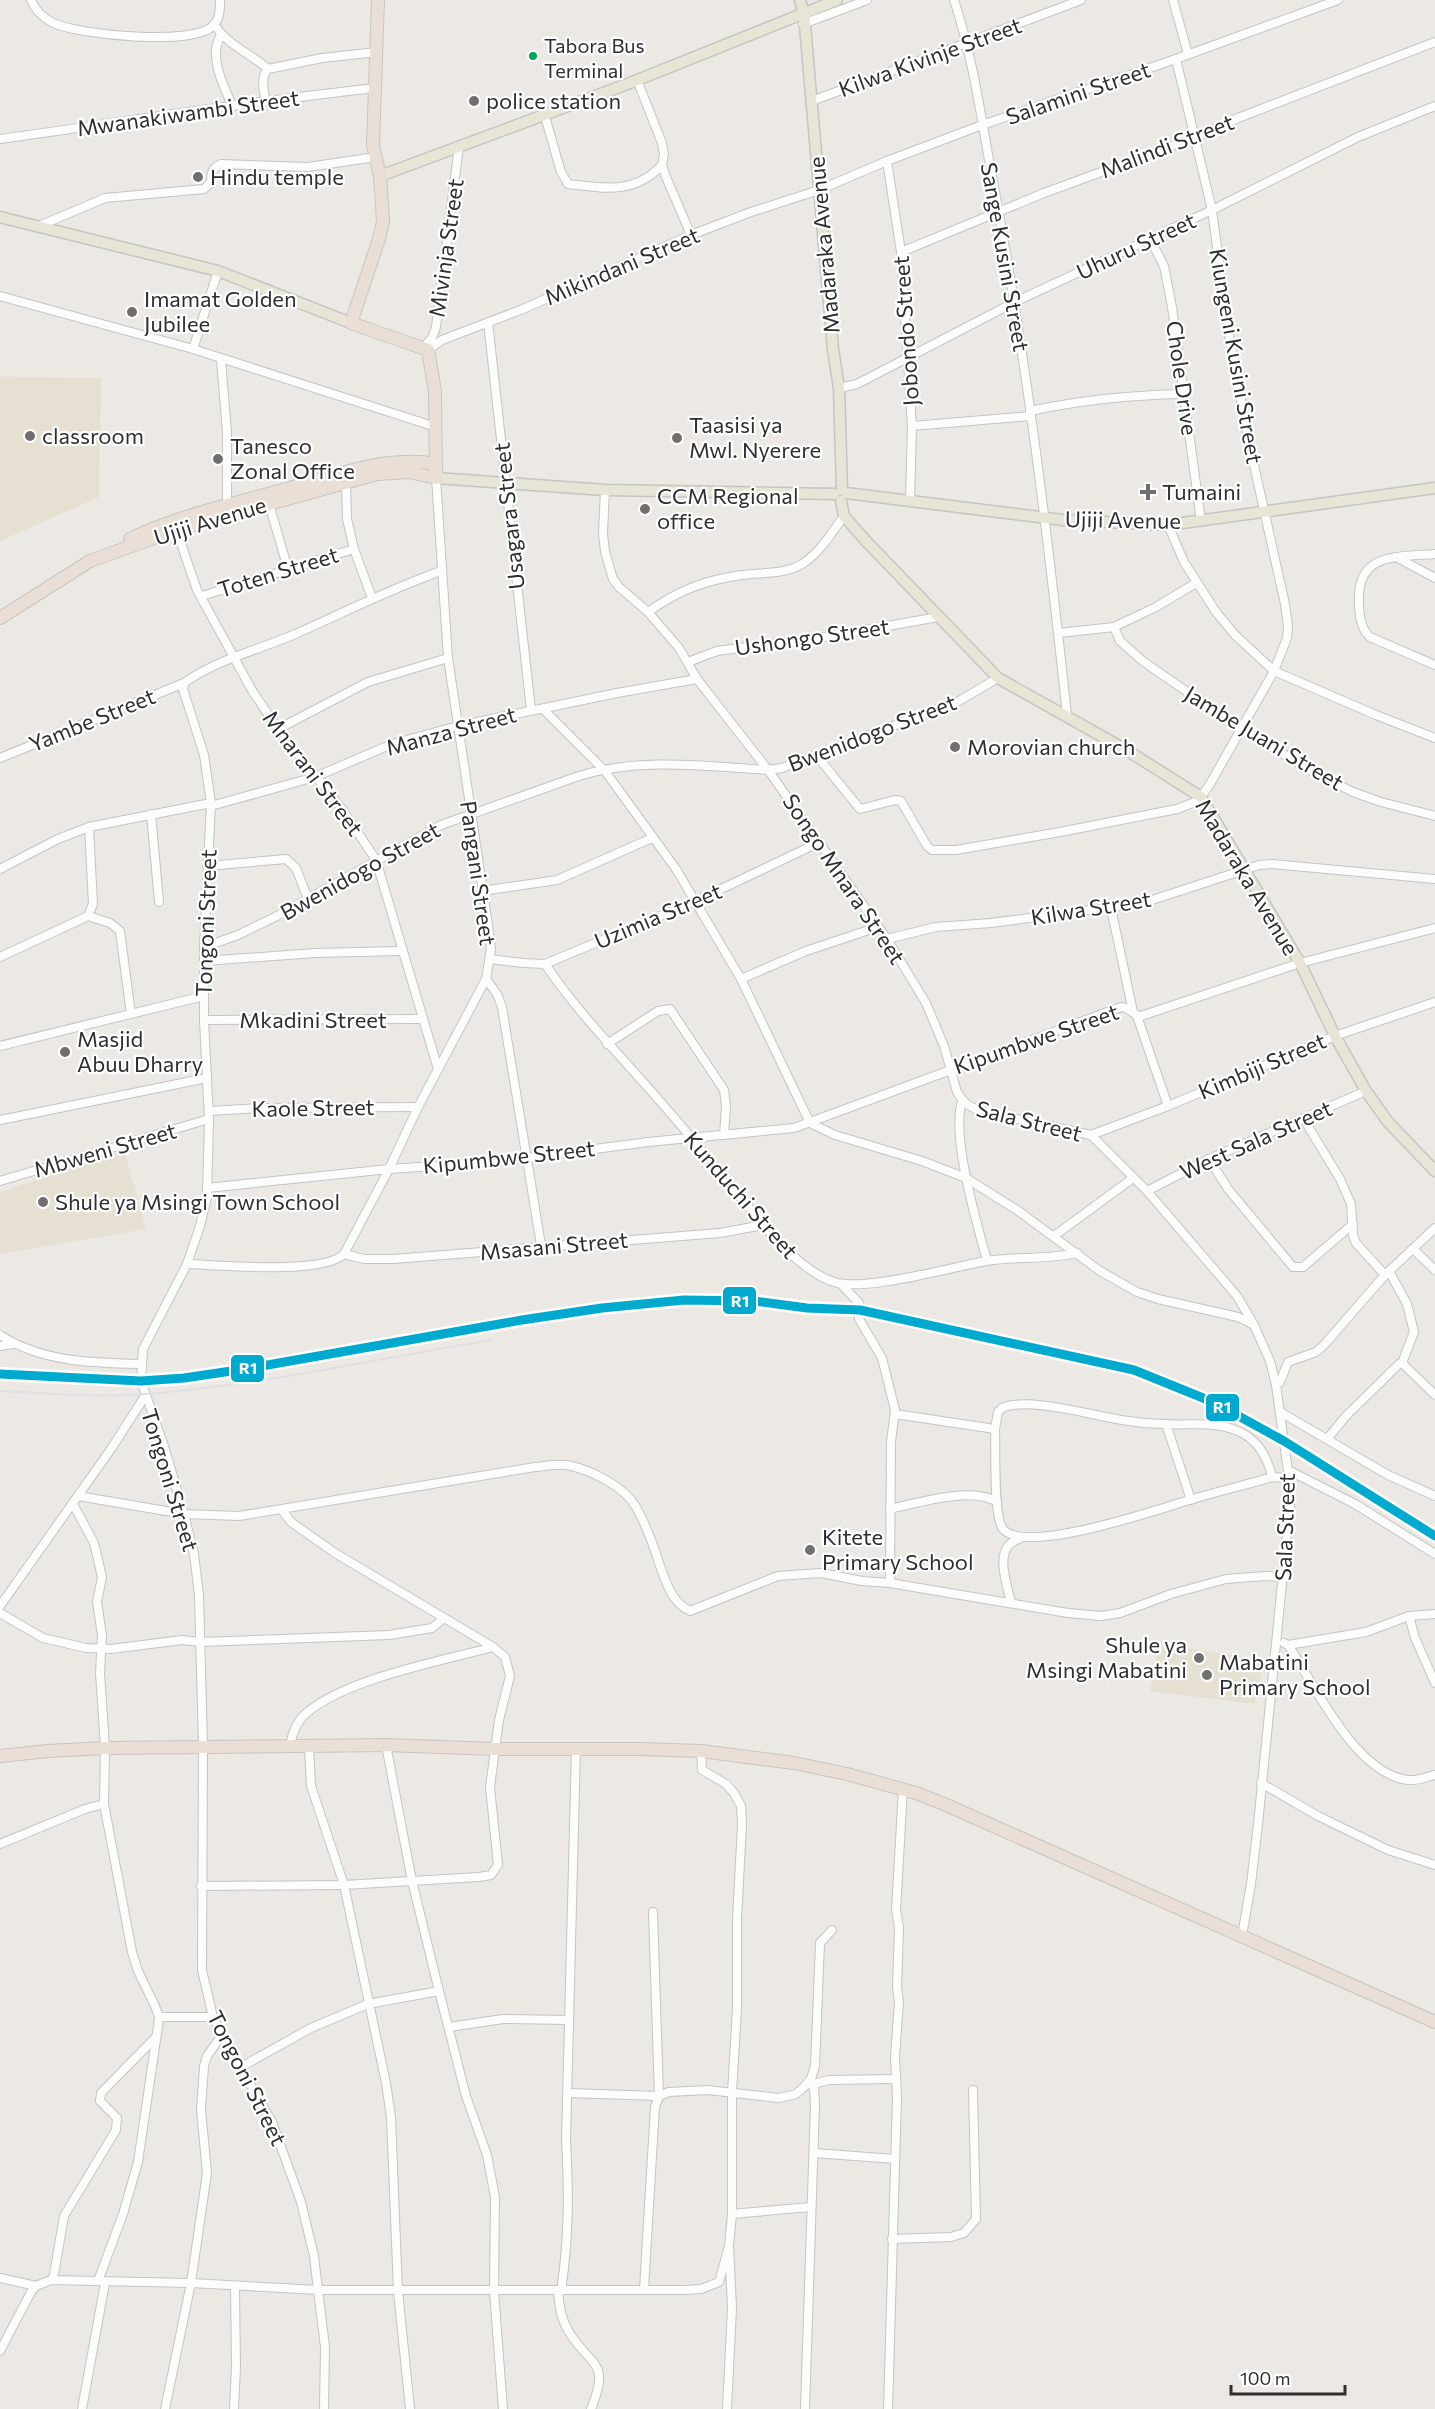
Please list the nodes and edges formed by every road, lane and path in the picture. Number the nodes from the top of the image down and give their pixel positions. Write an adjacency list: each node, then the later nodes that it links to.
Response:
1 (31, 0): 12 (street)
2 (220, 0): 12 (street)
3 (378, 0): 16 (highway)
4 (837, 0): 11 (main road)
5 (867, 0): 11 (street)
6 (954, 0): 15 (street, Sange Kusini Street)
7 (1081, 0): 15 (street, Kilwa Kivinje Street)
8 (1173, 0): 17 (street)
9 (1338, 0): 17 (street, Salamini Street)
10 (802, 1): 11 (main road, Madaraka Avenue)
11 (803, 19): 20 (main road); 23 (main road, Madaraka Avenue)
12 (214, 24): 13 (street)
13 (221, 35): 19 (street); 24 (street)
14 (1435, 42): 28 (street, Malindi Street)
15 (966, 45): 23 (street, Kilwa Kivinje Street); 27 (street, Sange Kusini Street)
16 (378, 52): 19 (street); 21 (highway)
17 (1188, 54): 18 (street, Salamini Street)
18 (1176, 59): 27 (street, Salamini Street); 28 (street, Kiungeni Kusini Street)
19 (268, 69): 22 (street)
20 (637, 80): 26 (main road); 33 (street)
21 (376, 88): 22 (street, Mwanakiwambi Street); 31 (highway)
22 (265, 99): 24 (street, Mwanakiwambi Street)
23 (812, 101): 35 (main road, Madaraka Avenue)
24 (232, 105): 29 (street, Mwanakiwambi Street)
25 (1435, 106): 36 (street, Uhuru Street)
26 (544, 113): 30 (main road); 33 (street)
27 (982, 125): 32 (street, Salamini Street); 37 (street, Sange Kusini Street)
28 (1194, 138): 36 (street, Kiungeni Kusini Street); 37 (street, Malindi Street)
29 (0, 140)
30 (459, 146): 34 (main road); 48 (street, Mivinja Street)
31 (376, 157): 34 (highway); 39 (street)
32 (887, 161): 35 (street, Salamini Street); 42 (street, Jobondo Street)
33 (662, 165): 40 (street)
34 (380, 176): 47 (highway)
35 (819, 190): 40 (street, Mikindani Street); 52 (main road, Madaraka Avenue)
36 (1212, 210): 41 (street, Uhuru Street); 70 (street, Kiungeni Kusini Street)
37 (998, 213): 42 (street, Malindi Street); 45 (street, Sange Kusini Street)
38 (0, 217): 39 (main road)
39 (39, 226): 43 (main road)
40 (691, 235): 46 (street, Mikindani Street)
41 (1150, 239): 45 (street, Uhuru Street); 53 (street, Chole Drive)
42 (901, 252): 51 (street, Jobondo Street)
43 (218, 271): 47 (main road); 49 (street)
44 (0, 296): 49 (street)
45 (1015, 302): 51 (street, Uhuru Street); 54 (street, Sange Kusini Street)
46 (488, 322): 48 (street, Mikindani Street); 63 (street, Usagara Street)
47 (351, 323): 48 (highway)
48 (426, 348): 56 (highway)
49 (193, 349): 50 (street)
50 (221, 360): 56 (street); 69 (street)
51 (906, 360): 52 (street, Uhuru Street); 55 (street, Jobondo Street)
52 (839, 388): 66 (main road, Madaraka Avenue)
53 (1183, 394): 54 (street); 73 (street, Chole Drive)
54 (1030, 414): 55 (street); 72 (street, Sange Kusini Street)
55 (912, 426): 67 (street, Jobondo Street)
56 (436, 427): 57 (highway)
57 (436, 447): 58 (highway); 59 (highway)
58 (416, 461): 59 (highway); 69 (highway)
59 (436, 464): 60 (highway); 61 (main road)
60 (436, 478): 61 (main road, Ujiji Avenue); 62 (highway, Ujiji Avenue); 80 (street, Pangani Street)
61 (461, 479): 63 (main road, Ujiji Avenue)
62 (346, 482): 68 (highway, Ujiji Avenue); 76 (street)
63 (504, 484): 65 (main road, Ujiji Avenue); 99 (street, Usagara Street)
64 (1435, 488): 70 (main road, Ujiji Avenue)
65 (605, 490): 66 (main road, Ujiji Avenue); 85 (street, Songo Mnara Street)
66 (841, 495): 67 (main road, Ujiji Avenue); 71 (main road, Madaraka Avenue)
67 (910, 502): 72 (main road, Ujiji Avenue)
68 (269, 504): 69 (highway, Ujiji Avenue); 79 (street)
69 (227, 511): 74 (highway, Ujiji Avenue)
70 (1264, 513): 73 (main road, Ujiji Avenue); 94 (street, Kiungeni Kusini Street)
71 (844, 516): 85 (street); 86 (main road, Madaraka Avenue)
72 (1043, 517): 75 (main road, Ujiji Avenue); 89 (street, Sange Kusini Street)
73 (1200, 521): 75 (main road, Ujiji Avenue)
74 (175, 525): 83 (street, Mnarani Street); 87 (highway, Ujiji Avenue)
75 (1168, 525): 82 (street)
76 (354, 549): 79 (street, Toten Street); 84 (street)
77 (1435, 554): 78 (street)
78 (1395, 557): 81 (street); 93 (street)
79 (288, 569): 83 (street, Toten Street)
80 (441, 571): 84 (street); 91 (street, Pangani Street)
81 (1435, 578)
82 (1196, 583): 88 (street); 94 (street)
83 (202, 596): 90 (street, Mnarani Street)
84 (372, 598): 90 (street)
85 (648, 612): 92 (street, Songo Mnara Street)
86 (938, 617): 92 (street, Ushongo Street); 95 (main road, Madaraka Avenue)
87 (0, 618)
88 (1113, 627): 89 (street); 103 (street, Jambe Juani Street)
89 (1059, 633): 100 (street, Sange Kusini Street)
90 (234, 658): 97 (street); 102 (street, Mnarani Street)
91 (448, 658): 101 (street, Pangani Street); 102 (street)
92 (688, 662): 96 (street, Songo Mnara Street)
93 (1435, 665)
94 (1274, 671): 103 (street, Kiungeni Kusini Street); 104 (street)
95 (999, 678): 100 (main road, Madaraka Avenue); 105 (street, Bwenidogo Street)
96 (698, 679): 98 (street, Manza Street); 107 (street, Songo Mnara Street)
97 (184, 683): 106 (street, Yambe Street); 111 (street, Tongoni Street)
98 (543, 709): 99 (street, Manza Street); 108 (street)
99 (531, 710): 101 (street, Manza Street)
100 (1067, 715): 110 (main road, Madaraka Avenue)
101 (458, 726): 109 (street, Manza Street); 113 (street, Pangani Street)
102 (278, 729): 109 (street, Mnarani Street)
103 (1241, 729): 110 (street, Kiungeni Kusini Street); 114 (street, Jambe Juani Street)
104 (1435, 738)
105 (817, 756): 107 (street, Bwenidogo Street); 110 (street)
106 (0, 758)
107 (768, 770): 108 (street, Bwenidogo Street); 117 (street, Songo Mnara Street)
108 (605, 771): 113 (street, Bwenidogo Street); 116 (street)
109 (315, 777): 111 (street, Manza Street); 118 (street, Mnarani Street)
110 (1201, 797): 121 (main road, Madaraka Avenue)
111 (211, 805): 112 (street, Manza Street); 119 (street, Tongoni Street)
112 (151, 814): 115 (street, Manza Street); 126 (street)
113 (470, 815): 118 (street, Bwenidogo Street); 123 (street, Pangani Street)
114 (1435, 816)
115 (89, 827): 120 (street, Manza Street); 128 (street)
116 (651, 838): 123 (street); 125 (street)
117 (820, 842): 125 (street, Uzimia Street); 129 (street, Songo Mnara Street)
118 (376, 860): 124 (street, Bwenidogo Street); 133 (street, Mnarani Street)
119 (207, 866): 124 (street); 132 (street, Tongoni Street)
120 (0, 869)
121 (1246, 870): 122 (street, Kilwa Street); 127 (street, Kilwa Street); 137 (main road, Madaraka Avenue)
122 (1435, 879)
123 (482, 891): 135 (street, Pangani Street)
124 (308, 899): 132 (street, Bwenidogo Street)
125 (696, 901): 138 (street, Uzimia Street); 140 (street)
126 (159, 902)
127 (1111, 908): 131 (street, Kilwa Street); 144 (street)
128 (88, 916): 134 (street); 143 (street)
129 (878, 927): 131 (street, Songo Mnara Street); 140 (street)
130 (1435, 928): 137 (street, Kipumbwe Street)
131 (887, 939): 151 (street, Songo Mnara Street)
132 (204, 947): 136 (street, Tongoni Street)
133 (401, 951): 136 (street); 145 (street, Mnarani Street)
134 (0, 957)
135 (490, 959): 138 (street, Uzimia Street); 139 (street, Pangani Street)
136 (204, 961): 141 (street, Tongoni Street)
137 (1300, 963): 144 (street, Kipumbwe Street); 147 (main road, Madaraka Avenue)
138 (545, 964): 148 (street, Kunduchi Street)
139 (486, 979): 150 (street, Pangani Street); 164 (street)
140 (741, 979): 160 (street)
141 (204, 996): 143 (street); 146 (street, Tongoni Street)
142 (1435, 1002): 147 (street, Kimbiji Street)
143 (131, 1014): 149 (street)
144 (1135, 1014): 151 (street, Kipumbwe Street); 155 (street)
145 (421, 1019): 146 (street, Mkadini Street); 150 (street, Mnarani Street)
146 (204, 1020): 152 (street, Tongoni Street)
147 (1335, 1036): 153 (main road, Madaraka Avenue); 155 (street, Kimbiji Street)
148 (608, 1044): 161 (street); 163 (street, Kunduchi Street)
149 (0, 1046)
150 (438, 1069): 156 (street, Pangani Street)
151 (950, 1069): 154 (street, Sala Street); 160 (street, Kipumbwe Street)
152 (207, 1078): 157 (street, Tongoni Street); 159 (street)
153 (1366, 1091): 158 (street, West Sala Street); 167 (main road, Madaraka Avenue)
154 (962, 1101): 162 (street, Sala Street); 168 (street)
155 (1168, 1106): 162 (street, Kimbiji Street)
156 (418, 1107): 157 (street, Kaole Street); 166 (street, Pangani Street)
157 (209, 1115): 170 (street, Mbweni Street); 171 (street, Tongoni Street)
158 (1303, 1118): 165 (street, West Sala Street); 175 (street)
159 (0, 1120)
160 (810, 1123): 161 (street, Kipumbwe Street); 168 (street)
161 (724, 1135): 163 (street, Kipumbwe Street)
162 (1091, 1135): 169 (street, Sala Street)
163 (692, 1138): 164 (street, Kipumbwe Street); 173 (street, Kunduchi Street)
164 (526, 1158): 166 (street, Kipumbwe Street); 179 (street)
165 (1209, 1159): 172 (street, West Sala Street); 175 (street)
166 (389, 1169): 171 (street, Kipumbwe Street); 182 (street, Pangani Street)
167 (1435, 1171)
168 (966, 1178): 178 (street); 183 (street)
169 (1133, 1178): 172 (street, Sala Street); 178 (street)
170 (0, 1181)
171 (207, 1188): 184 (street, Tongoni Street)
172 (1147, 1191): 188 (street, Sala Street)
173 (752, 1211): 174 (street, Kunduchi Street); 177 (street)
174 (764, 1224): 177 (street, Msasani Street); 187 (street, Kunduchi Street)
175 (1353, 1224): 186 (street)
176 (1435, 1228): 180 (street)
177 (740, 1230): 179 (street, Msasani Street)
178 (1054, 1236): 181 (street)
179 (541, 1245): 182 (street, Msasani Street)
180 (1413, 1248): 185 (street); 186 (street)
181 (1077, 1253): 183 (street, Kunduchi Street); 188 (street)
182 (344, 1254): 184 (street)
183 (987, 1261): 187 (street, Kunduchi Street)
184 (187, 1264): 193 (street, Tongoni Street)
185 (1435, 1270)
186 (1387, 1273): 192 (street); 194 (street)
187 (841, 1284): 198 (street)
188 (1254, 1325): 194 (street, Sala Street)
189 (0, 1335): 190 (street)
190 (13, 1344): 191 (street); 193 (street)
191 (0, 1346)
192 (1402, 1363): 196 (street); 201 (street)
193 (141, 1364): 195 (street, Tongoni Street)
194 (1276, 1385): 197 (street, Sala Street)
195 (145, 1395): 205 (street); 210 (street, Tongoni Street)
196 (1435, 1395)
197 (1282, 1413): 201 (street); 202 (street, Sala Street)
198 (896, 1414): 200 (street); 208 (street)
199 (1166, 1424): 200 (street); 203 (street); 206 (street)
200 (995, 1429): 207 (street)
201 (1328, 1439): 204 (street)
202 (1289, 1474): 203 (street); 212 (street); 213 (street, Sala Street)
203 (1272, 1477): 206 (street)
204 (1435, 1496)
205 (75, 1500): 210 (street); 216 (street); 225 (street)
206 (1191, 1500): 211 (street)
207 (997, 1502): 208 (street); 211 (street)
208 (890, 1509): 214 (street)
209 (282, 1510): 210 (street); 214 (street); 220 (street)
210 (184, 1514): 222 (street, Tongoni Street)
211 (1023, 1536): 215 (street)
212 (1435, 1554)
213 (1284, 1578): 215 (street); 221 (street, Sala Street)
214 (890, 1583): 215 (street)
215 (1011, 1603)
216 (0, 1606)
217 (0, 1613): 225 (street)
218 (1435, 1614): 219 (street)
219 (1409, 1616): 223 (street); 226 (street)
220 (443, 1619): 222 (street); 224 (street)
221 (1277, 1640): 223 (street); 237 (street, Sala Street)
222 (201, 1642): 225 (street); 228 (street, Tongoni Street)
223 (1288, 1645): 236 (street)
224 (493, 1647): 229 (street); 233 (street)
225 (101, 1649): 231 (street)
226 (1435, 1683)
227 (386, 1745): 230 (highway); 233 (highway); 242 (street)
228 (202, 1746): 229 (highway); 231 (highway); 243 (street, Tongoni Street)
229 (290, 1747): 230 (highway)
230 (309, 1747): 244 (street)
231 (105, 1748): 235 (highway); 239 (street)
232 (576, 1748): 233 (highway); 234 (highway); 252 (street)
233 (496, 1749): 242 (street)
234 (701, 1751): 238 (highway); 262 (street)
235 (0, 1756)
236 (1435, 1775)
237 (1262, 1783): 241 (street); 247 (street, Sala Street)
238 (903, 1789): 247 (highway); 258 (street)
239 (104, 1804): 240 (street); 250 (street)
240 (0, 1844)
241 (1435, 1865)
242 (412, 1881): 244 (street); 248 (street)
243 (201, 1886): 244 (street); 251 (street, Tongoni Street)
244 (344, 1886): 249 (street)
245 (653, 1912): 263 (street)
246 (832, 1930): 259 (street)
247 (1242, 1936): 253 (highway)
248 (439, 1991): 249 (street); 254 (street)
249 (368, 2004): 257 (street); 278 (street)
250 (159, 2017): 251 (street); 256 (street)
251 (213, 2017): 255 (street, Tongoni Street)
252 (569, 2020): 254 (street); 261 (street)
253 (1435, 2022)
254 (448, 2027): 279 (street)
255 (222, 2035): 257 (street, Tongoni Street); 273 (street)
256 (157, 2036): 271 (street); 272 (street)
257 (241, 2067): 277 (street, Tongoni Street)
258 (894, 2079): 259 (street); 265 (street)
259 (811, 2083): 262 (street); 264 (street)
260 (973, 2090): 268 (street)
261 (568, 2093): 263 (street); 280 (street)
262 (732, 2093): 263 (street); 267 (street)
263 (659, 2096): 276 (street)
264 (814, 2153): 265 (street); 266 (street)
265 (895, 2159): 268 (street)
266 (810, 2207): 267 (street); 292 (street)
267 (732, 2214): 269 (street)
268 (892, 2239): 293 (street)
269 (729, 2246): 276 (street); 291 (street)
270 (0, 2278): 274 (street)
271 (53, 2280): 272 (street); 274 (street)
272 (102, 2282): 273 (street); 284 (street)
273 (191, 2283): 275 (street); 285 (street)
274 (36, 2286): 281 (street)
275 (235, 2287): 277 (street); 286 (street)
276 (644, 2289): 280 (street)
277 (318, 2290): 278 (street); 287 (street, Tongoni Street)
278 (398, 2291): 279 (street); 288 (street)
279 (494, 2291): 280 (street); 289 (street)
280 (560, 2291): 290 (street)
281 (10, 2335): 282 (street); 283 (street)
282 (0, 2341)
283 (0, 2351)
284 (82, 2409)
285 (165, 2409)
286 (234, 2409)
287 (324, 2409)
288 (410, 2409)
289 (503, 2409)
290 (591, 2409)
291 (727, 2409)
292 (805, 2409)
293 (888, 2409)

